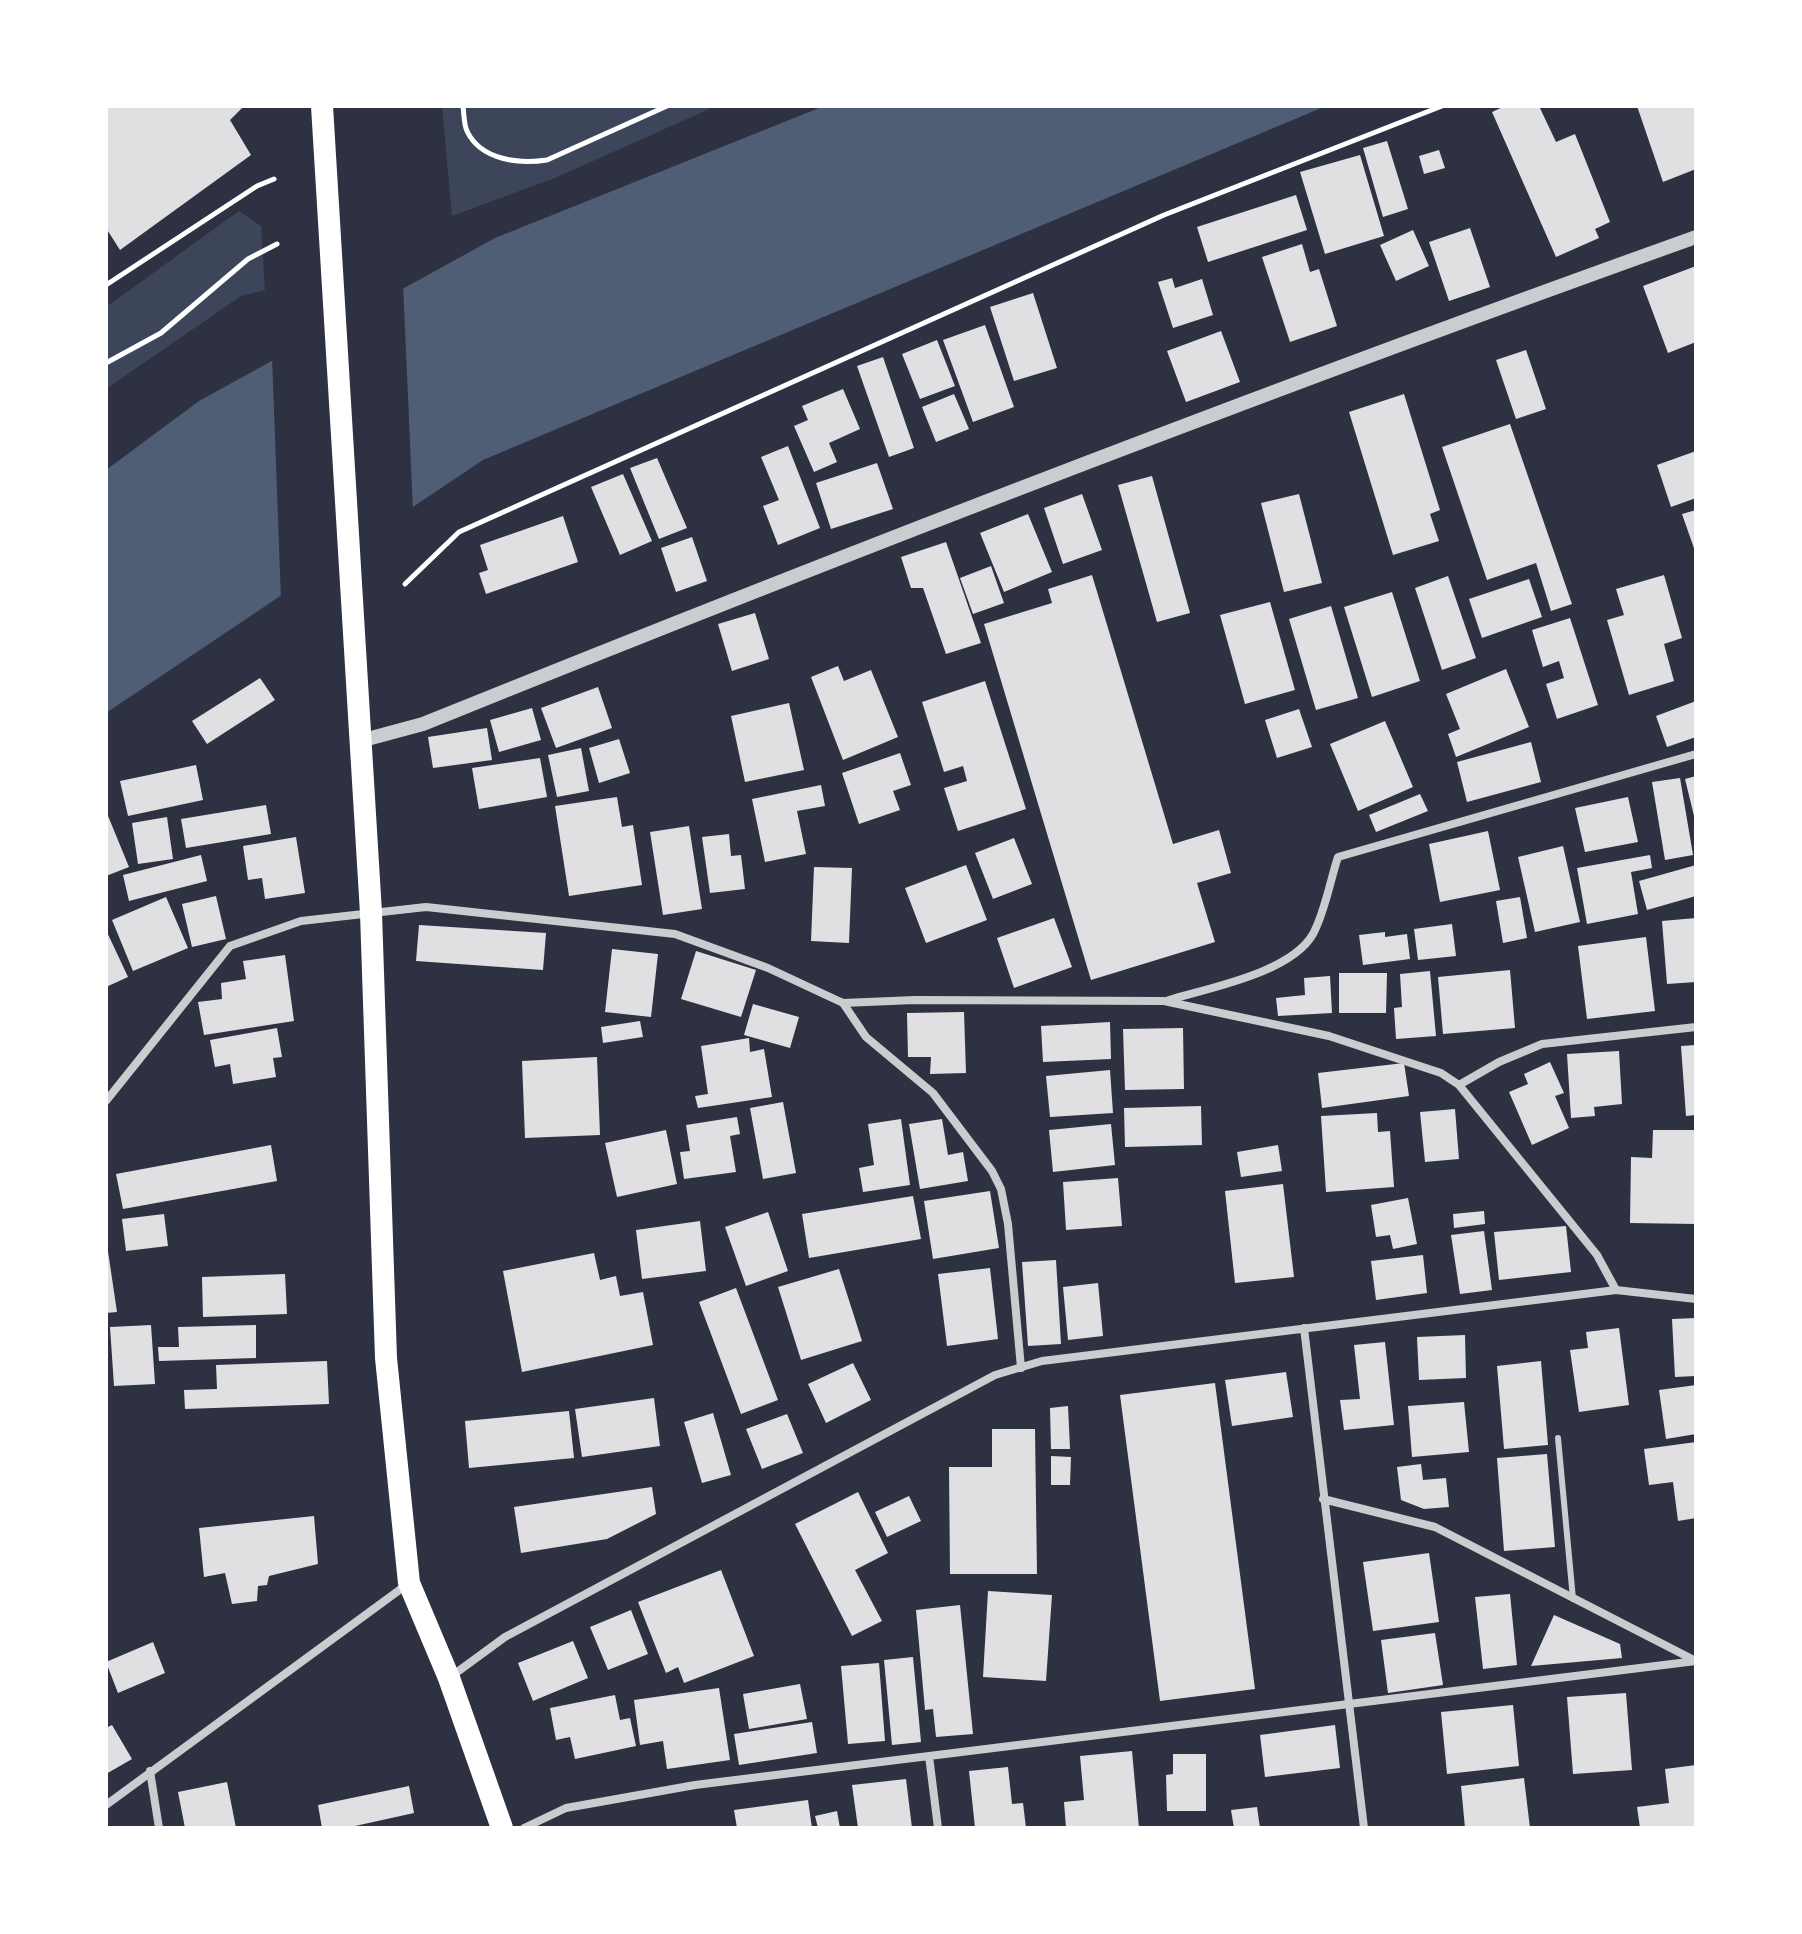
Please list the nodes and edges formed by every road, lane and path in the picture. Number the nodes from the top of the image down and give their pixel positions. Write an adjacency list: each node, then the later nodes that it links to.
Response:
1 (322, 106): 11 (highway)
2 (463, 106): 3 (path)
3 (667, 106)
4 (1442, 106): 10 (path)
5 (274, 179): 8 (path)
6 (1696, 237): 11 (street)
7 (277, 244): 9 (path)
8 (106, 285)
9 (106, 363)
10 (405, 584)
11 (360, 741): 13 (highway)
12 (1696, 754): 14 (street)
13 (371, 913): 15 (street); 18 (street); 25 (highway)
14 (1164, 1001): 15 (street); 17 (street)
15 (843, 1003): 22 (street)
16 (1696, 1027): 17 (street)
17 (1459, 1085): 19 (street)
18 (106, 1101)
19 (1616, 1290): 20 (street); 21 (street)
20 (1696, 1299)
21 (1304, 1328): 22 (street); 24 (street)
22 (1021, 1368): 28 (street)
23 (1558, 1438): 26 (lane)
24 (1323, 1499): 26 (street); 29 (street)
25 (409, 1583): 28 (highway); 31 (street)
26 (1573, 1599): 27 (street)
27 (1695, 1661): 29 (street)
28 (449, 1678): 34 (highway)
29 (1347, 1706): 30 (street); 37 (street)
30 (929, 1756): 35 (street); 36 (street)
31 (150, 1771): 32 (street); 33 (street)
32 (106, 1805)
33 (159, 1828)
34 (502, 1828)
35 (524, 1828)
36 (938, 1828)
37 (1364, 1828)

